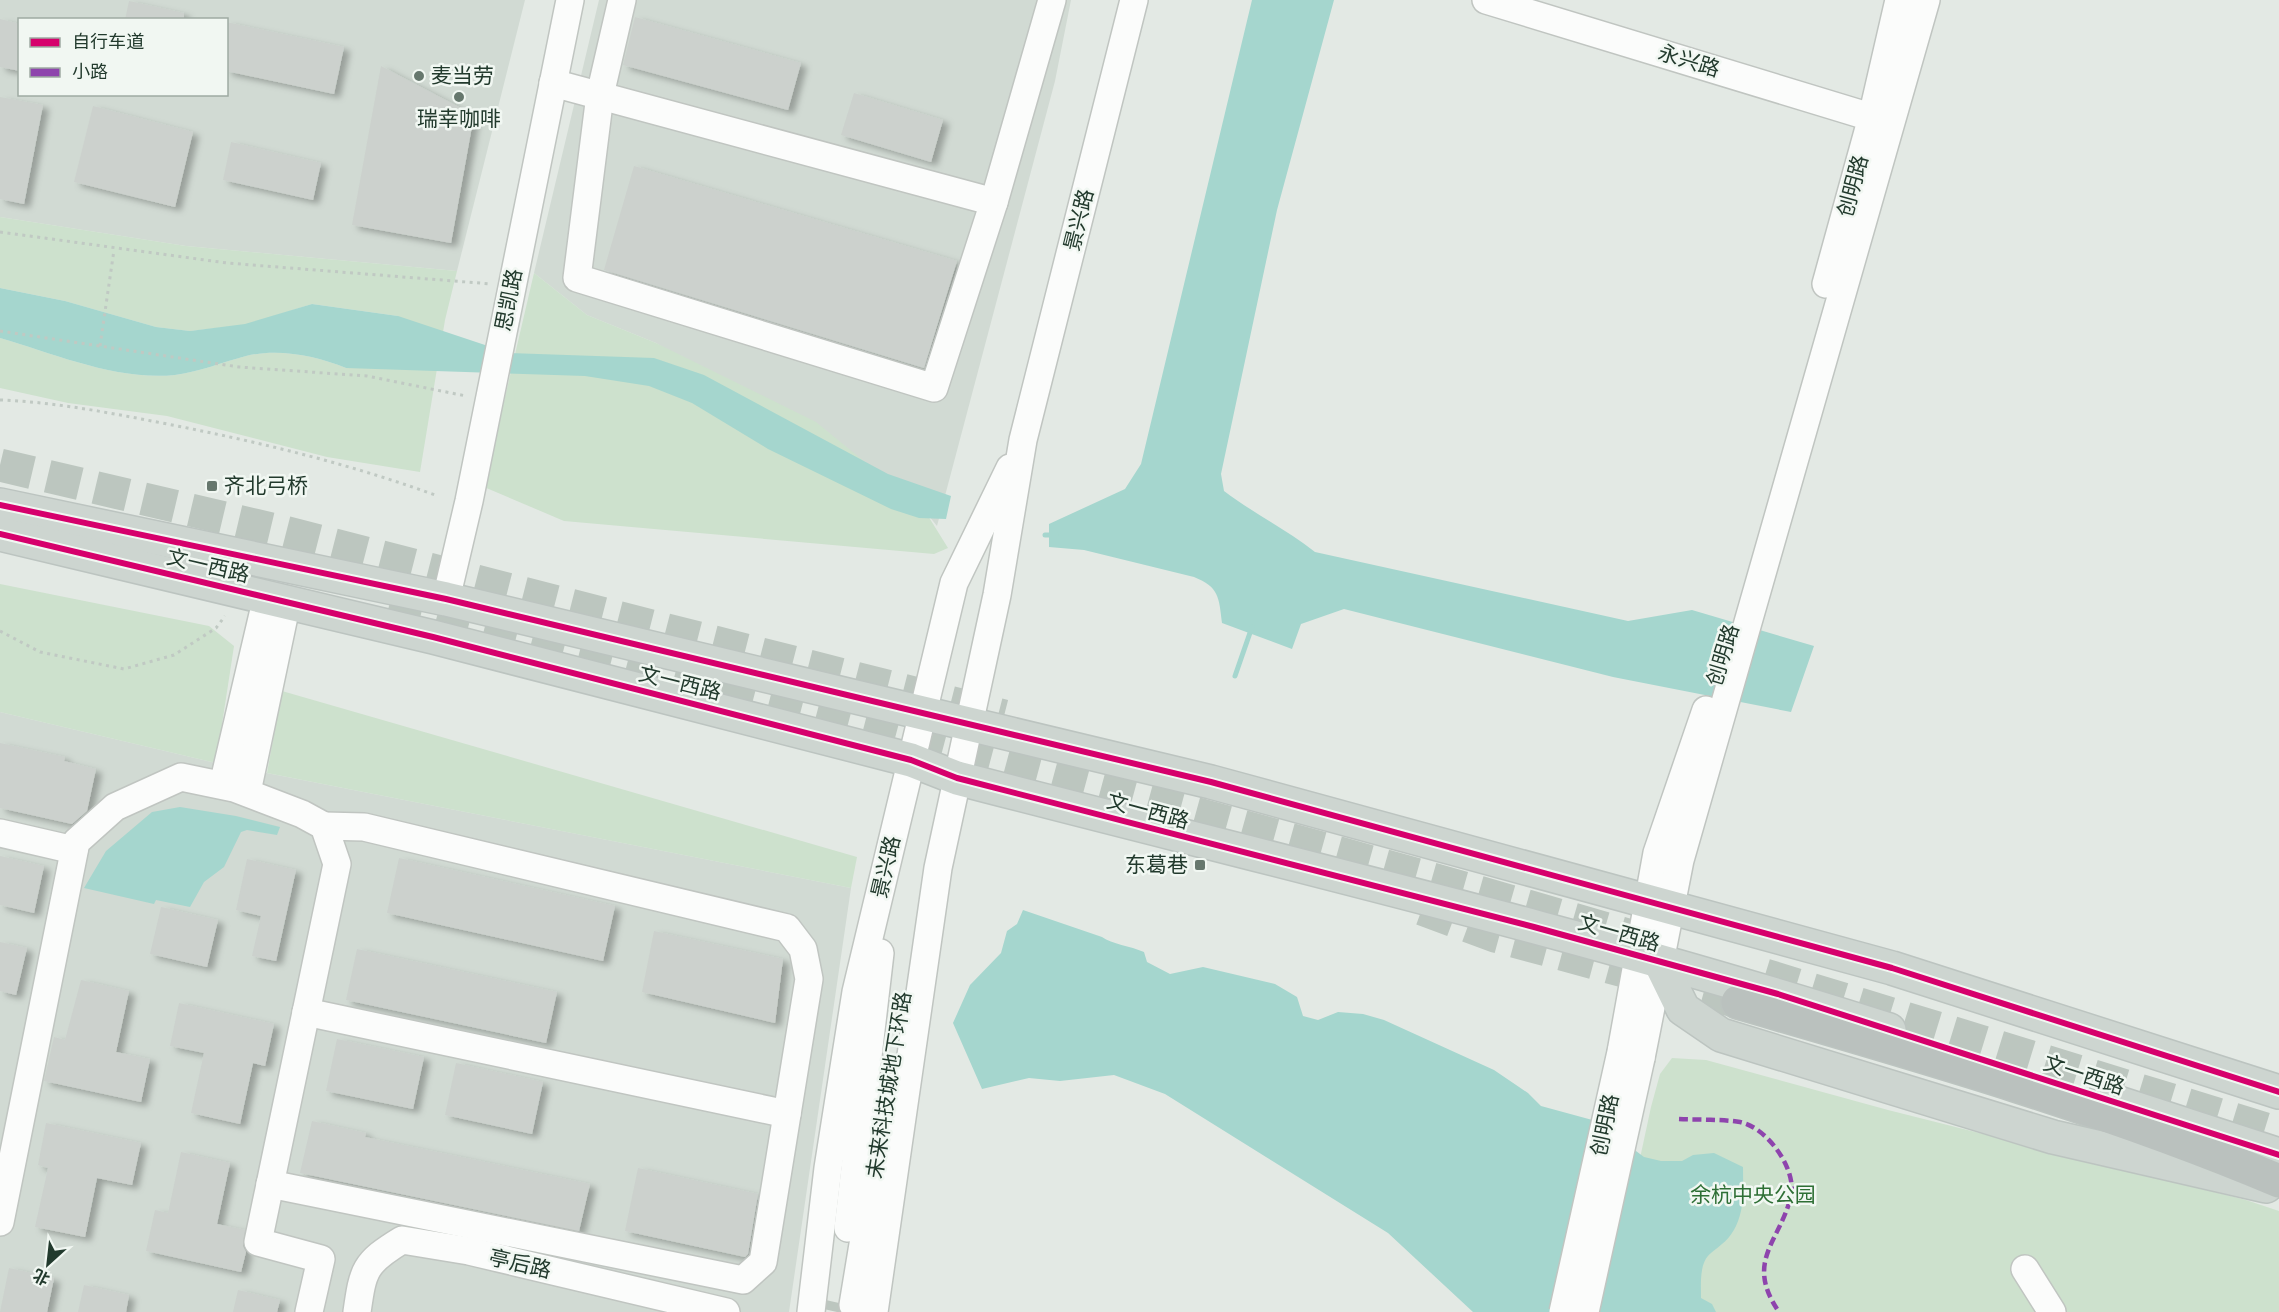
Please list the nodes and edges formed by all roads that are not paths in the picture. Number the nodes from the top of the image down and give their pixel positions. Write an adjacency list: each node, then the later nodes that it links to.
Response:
1 (570, 0): 8 (street, 思凯路)
2 (622, 0): 9 (street)
3 (1052, 0): 11 (street)
4 (1134, 0): 12 (street, 景兴路)
5 (1486, 0): 10 (street, 永兴路)
6 (1899, 0): 10 (street, 创明路)
7 (1926, 0): 10 (street, 创明路)
8 (553, 83): 9 (street); 15 (street, 思凯路)
9 (600, 95): 11 (street); 11 (street)
10 (1881, 120): 26 (street, 创明路)
11 (994, 202)
12 (1023, 440): 17 (street, 景兴路); 18 (street, 景兴路)
13 (0, 505): 15 (main road, 文一西路)
14 (0, 534): 16 (main road, 文一西路)
15 (446, 599): 17 (main road, 文一西路)
16 (277, 600): 19 (main road, 文一西路); 21 (street)
17 (923, 713): 18 (main road, 文一西路); 19 (street, 景兴路)
18 (969, 724): 20 (street, 景兴路); 26 (main road, 文一西路)
19 (912, 760): 20 (main road, 文一西路); 25 (street, 景兴路)
20 (957, 778): 27 (main road, 文一西路); 41 (street, 景兴路)
21 (235, 789): 22 (street); 24 (street)
22 (324, 826): 29 (street); 32 (street)
23 (0, 833): 24 (street)
24 (74, 850): 39 (street)
25 (887, 862): 41 (street, 未来科技城地下环路); 45 (street, 景兴路)
26 (1659, 905): 27 (street, 创明路); 31 (main road, 文一西路)
27 (1649, 959): 30 (street, 创明路); 34 (main road, 文一西路); 38 (main road)
28 (1738, 1002): 33 (highway)
29 (306, 1012): 32 (street); 37 (street)
30 (1635, 1054): 46 (street, 创明路, bridge); 47 (street, 创明路, bridge)
31 (2279, 1092)
32 (787, 1114): 37 (street)
33 (2205, 1149): 35 (highway); 36 (highway)
34 (2279, 1155)
35 (2279, 1165)
36 (2279, 1180)
37 (270, 1184): 42 (street)
38 (2279, 1189)
39 (0, 1222)
40 (2025, 1269): 48 (street)
41 (855, 1306)
42 (309, 1312)
43 (357, 1312): 44 (street, 亭后路)
44 (726, 1312)
45 (811, 1312)
46 (1563, 1312)
47 (1585, 1312)
48 (2052, 1312)

